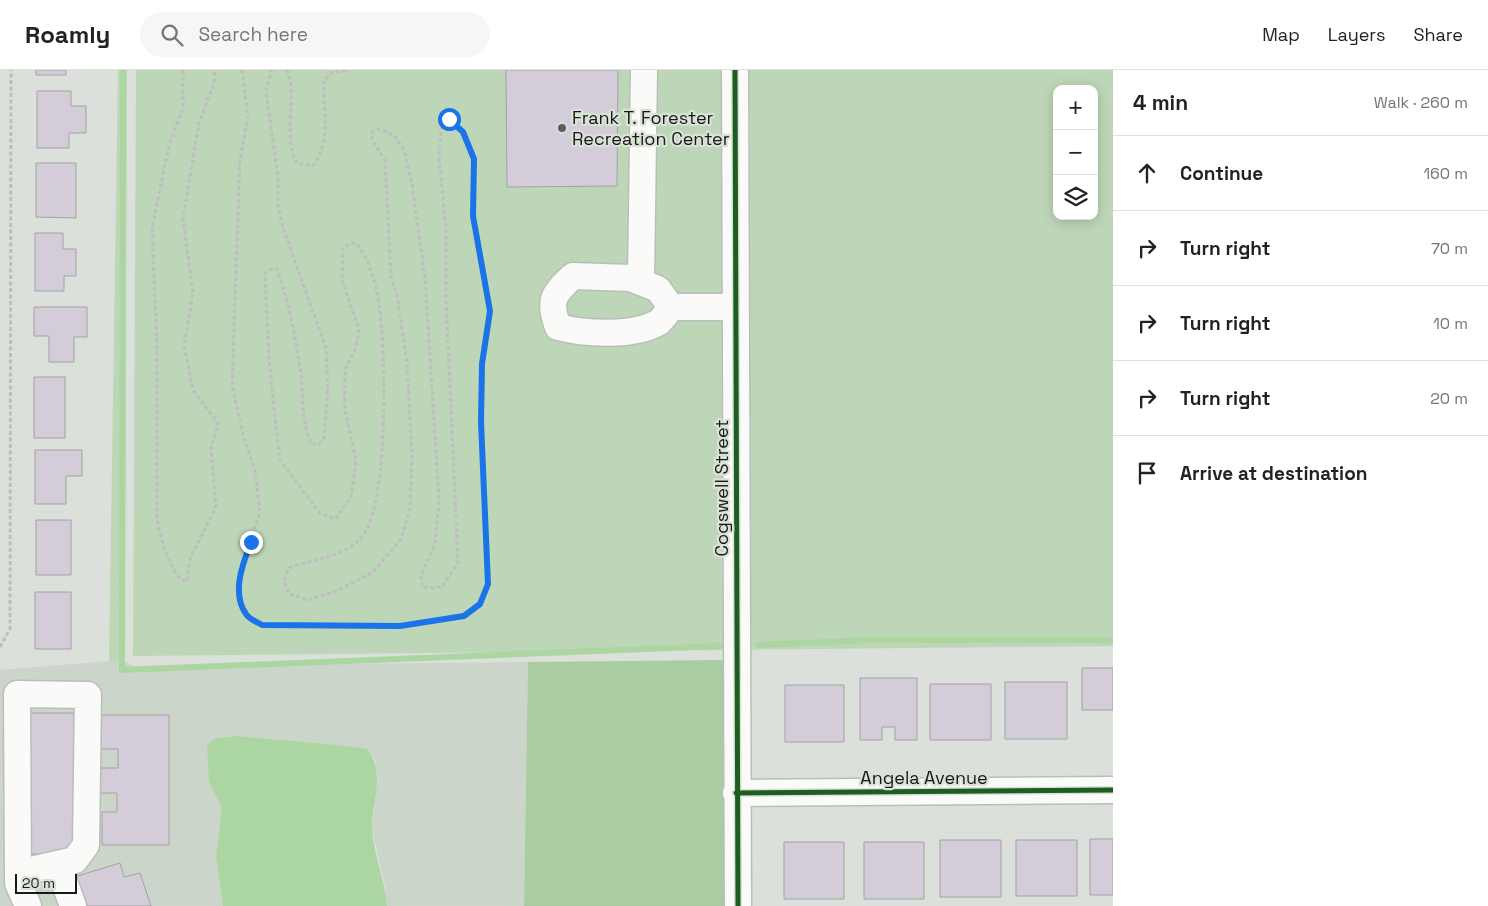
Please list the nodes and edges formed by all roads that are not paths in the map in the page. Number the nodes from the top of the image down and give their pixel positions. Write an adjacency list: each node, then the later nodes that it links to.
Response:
1 (644, 70): 3 (street)
2 (735, 70): 5 (street, Cogswell Street)
3 (642, 282): 4 (street); 4 (street)
4 (671, 307): 5 (street)
5 (735, 307): 8 (street, Cogswell Street)
6 (9, 694): 9 (street); 10 (street)
7 (1113, 790): 8 (street, Angela Avenue)
8 (736, 793): 13 (street, Cogswell Street)
9 (58, 865): 10 (street); 12 (street)
10 (18, 873): 11 (street)
11 (28, 906)
12 (73, 906)
13 (738, 906)

